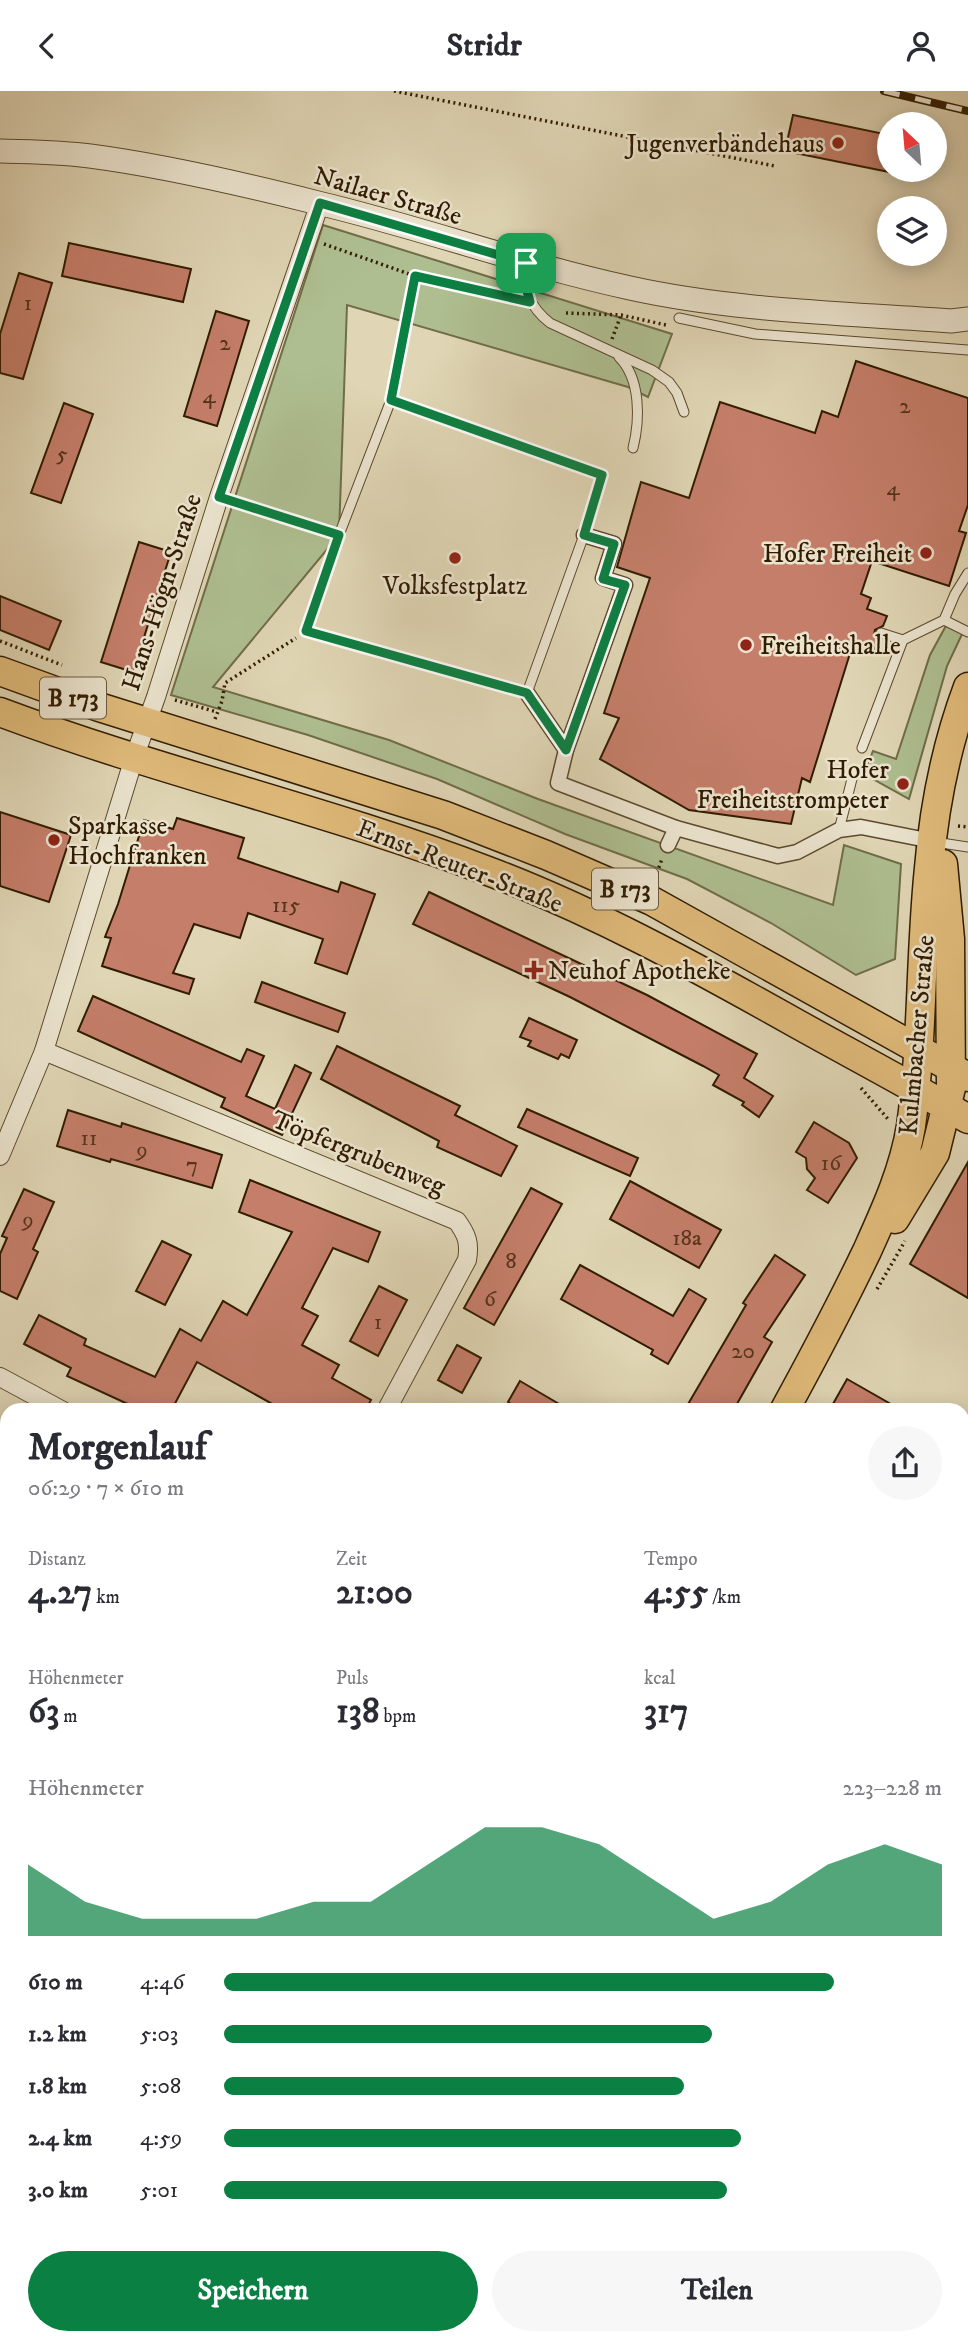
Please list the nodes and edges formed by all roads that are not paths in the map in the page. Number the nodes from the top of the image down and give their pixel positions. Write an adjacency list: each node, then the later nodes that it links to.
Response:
1 (0, 151): 2 (street, Nailaer Straße)
2 (320, 203): 3 (street, Nailaer Straße); 10 (street, Hans-Högn-Straße)
3 (526, 263): 5 (street, Nailaer Straße); 6 (lane)
4 (679, 318): 7 (lane)
5 (968, 319)
6 (608, 350): 8 (lane); 9 (lane)
7 (968, 350)
8 (684, 411)
9 (633, 448)
10 (219, 497): 11 (lane); 21 (street, Hans-Högn-Straße)
11 (339, 535): 12 (lane); 20 (lane)
12 (584, 535): 20 (lane); 24 (street)
13 (968, 573): 14 (lane)
14 (944, 620): 15 (lane); 17 (lane)
15 (968, 632)
16 (881, 633): 17 (lane)
17 (903, 640): 23 (lane)
18 (0, 671): 21 (main road, Ernst-Reuter-Straße / B 173)
19 (968, 687): 29 (main road, Kulmbacher Straße)
20 (527, 693): 24 (street)
21 (152, 710): 25 (street, Hans-Högn-Straße); 31 (main road, Ernst-Reuter-Straße / B 173)
22 (0, 712): 25 (main road, Ernst-Reuter-Straße / B 173)
23 (862, 748)
24 (566, 750): 27 (street)
25 (134, 758): 32 (street, Hans-Högn-Straße); 34 (main road, Ernst-Reuter-Straße / B 173)
26 (854, 771): 28 (lane)
27 (676, 828): 28 (street); 30 (street)
28 (839, 830): 29 (street)
29 (947, 844): 31 (main road, Kulmbacher Straße); 33 (main road, Kulmbacher Straße)
30 (668, 845)
31 (919, 1048): 33 (main road, Ernst-Reuter-Straße / B 173); 34 (main road, Kulmbacher Straße)
32 (44, 1051): 36 (street, Hans-Högn-Straße); 40 (street, Töpfergrubenweg)
33 (960, 1072): 35 (main road, Kulmbacher Straße)
34 (914, 1088): 35 (main road, Ernst-Reuter-Straße / B 173); 37 (main road, Kulmbacher Straße)
35 (958, 1113): 37 (main road, Kulmbacher Straße)
36 (0, 1156)
37 (840, 1308): 41 (main road, Kulmbacher Straße)
38 (0, 1377): 39 (street)
39 (48, 1403)
40 (390, 1403)
41 (774, 1403)

